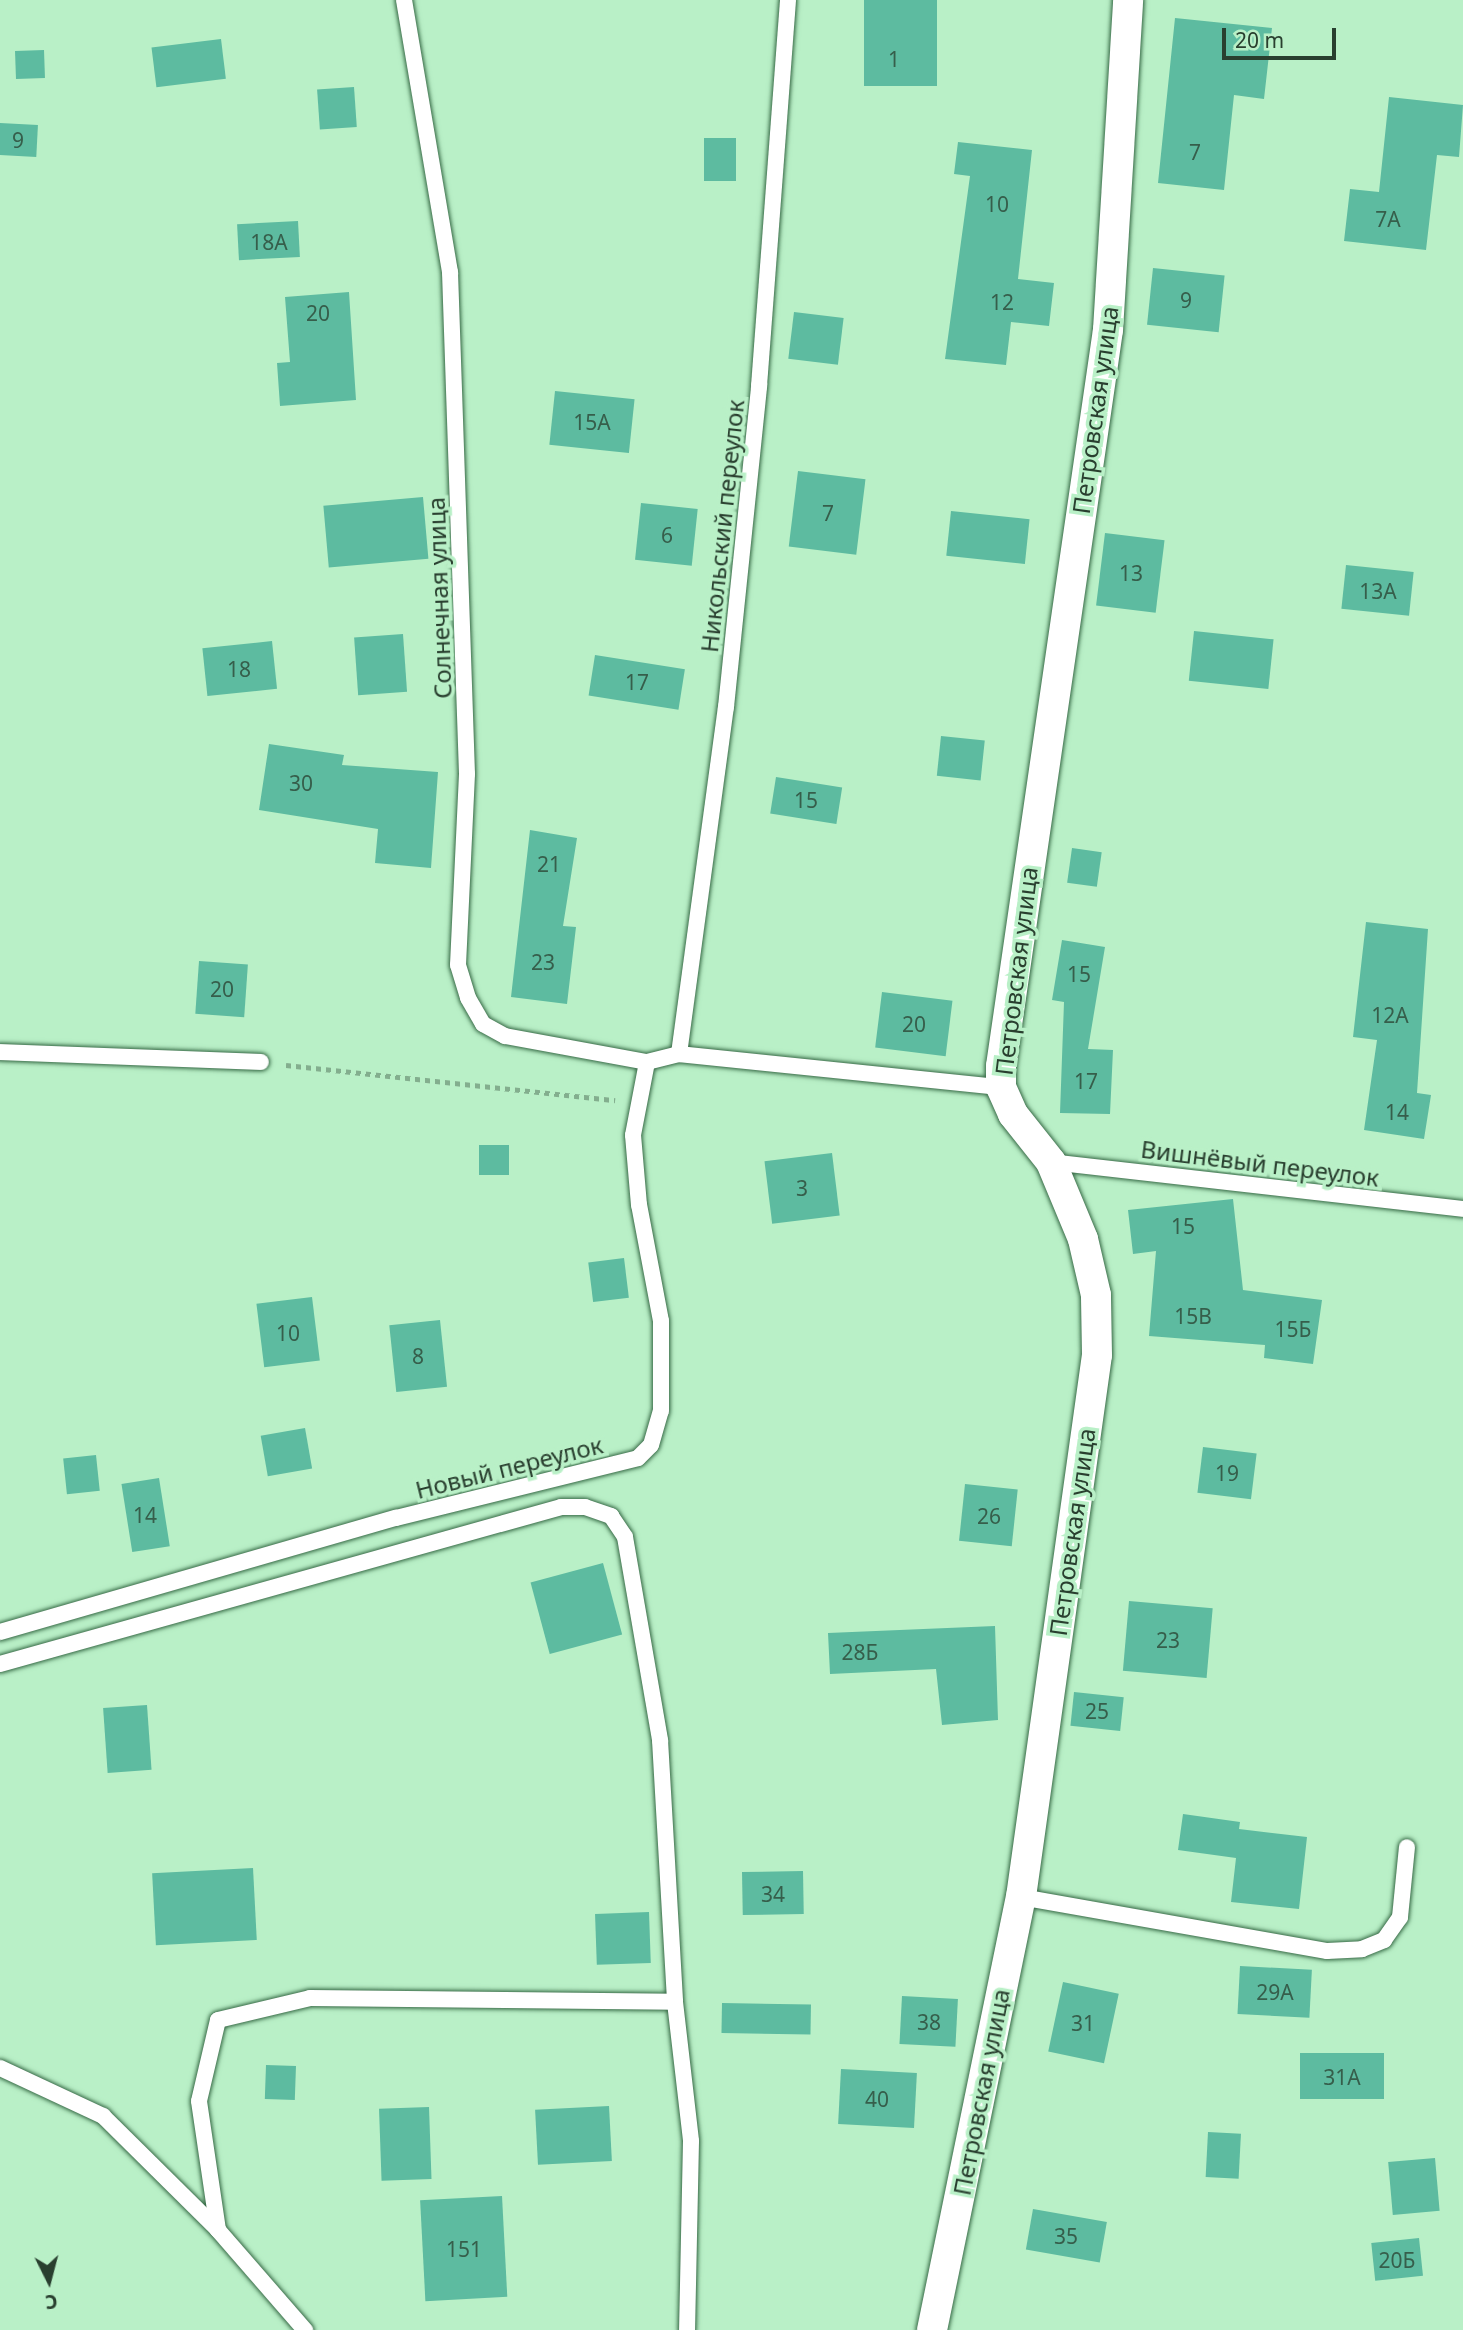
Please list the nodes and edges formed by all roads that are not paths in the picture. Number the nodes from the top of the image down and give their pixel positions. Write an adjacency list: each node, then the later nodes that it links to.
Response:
1 (404, 0): 7 (lane, Солнечная улица)
2 (788, 0): 5 (lane, Никольский переулок)
3 (1128, 0): 8 (street, Петровская улица)
4 (0, 1052): 6 (lane)
5 (679, 1054): 7 (lane); 8 (lane)
6 (261, 1062)
7 (647, 1062): 11 (lane, Новый переулок)
8 (1001, 1087): 9 (street, Петровская улица)
9 (1051, 1162): 10 (lane, Вишнёвый переулок); 14 (street, Петровская улица)
10 (1463, 1209)
11 (0, 1632)
12 (0, 1664): 15 (lane)
13 (1407, 1847): 14 (lane)
14 (1021, 1897): 20 (street, Петровская улица)
15 (675, 2002): 17 (lane); 19 (lane)
16 (0, 2068): 17 (lane)
17 (218, 2230): 18 (lane)
18 (305, 2330)
19 (687, 2330)
20 (932, 2330)

